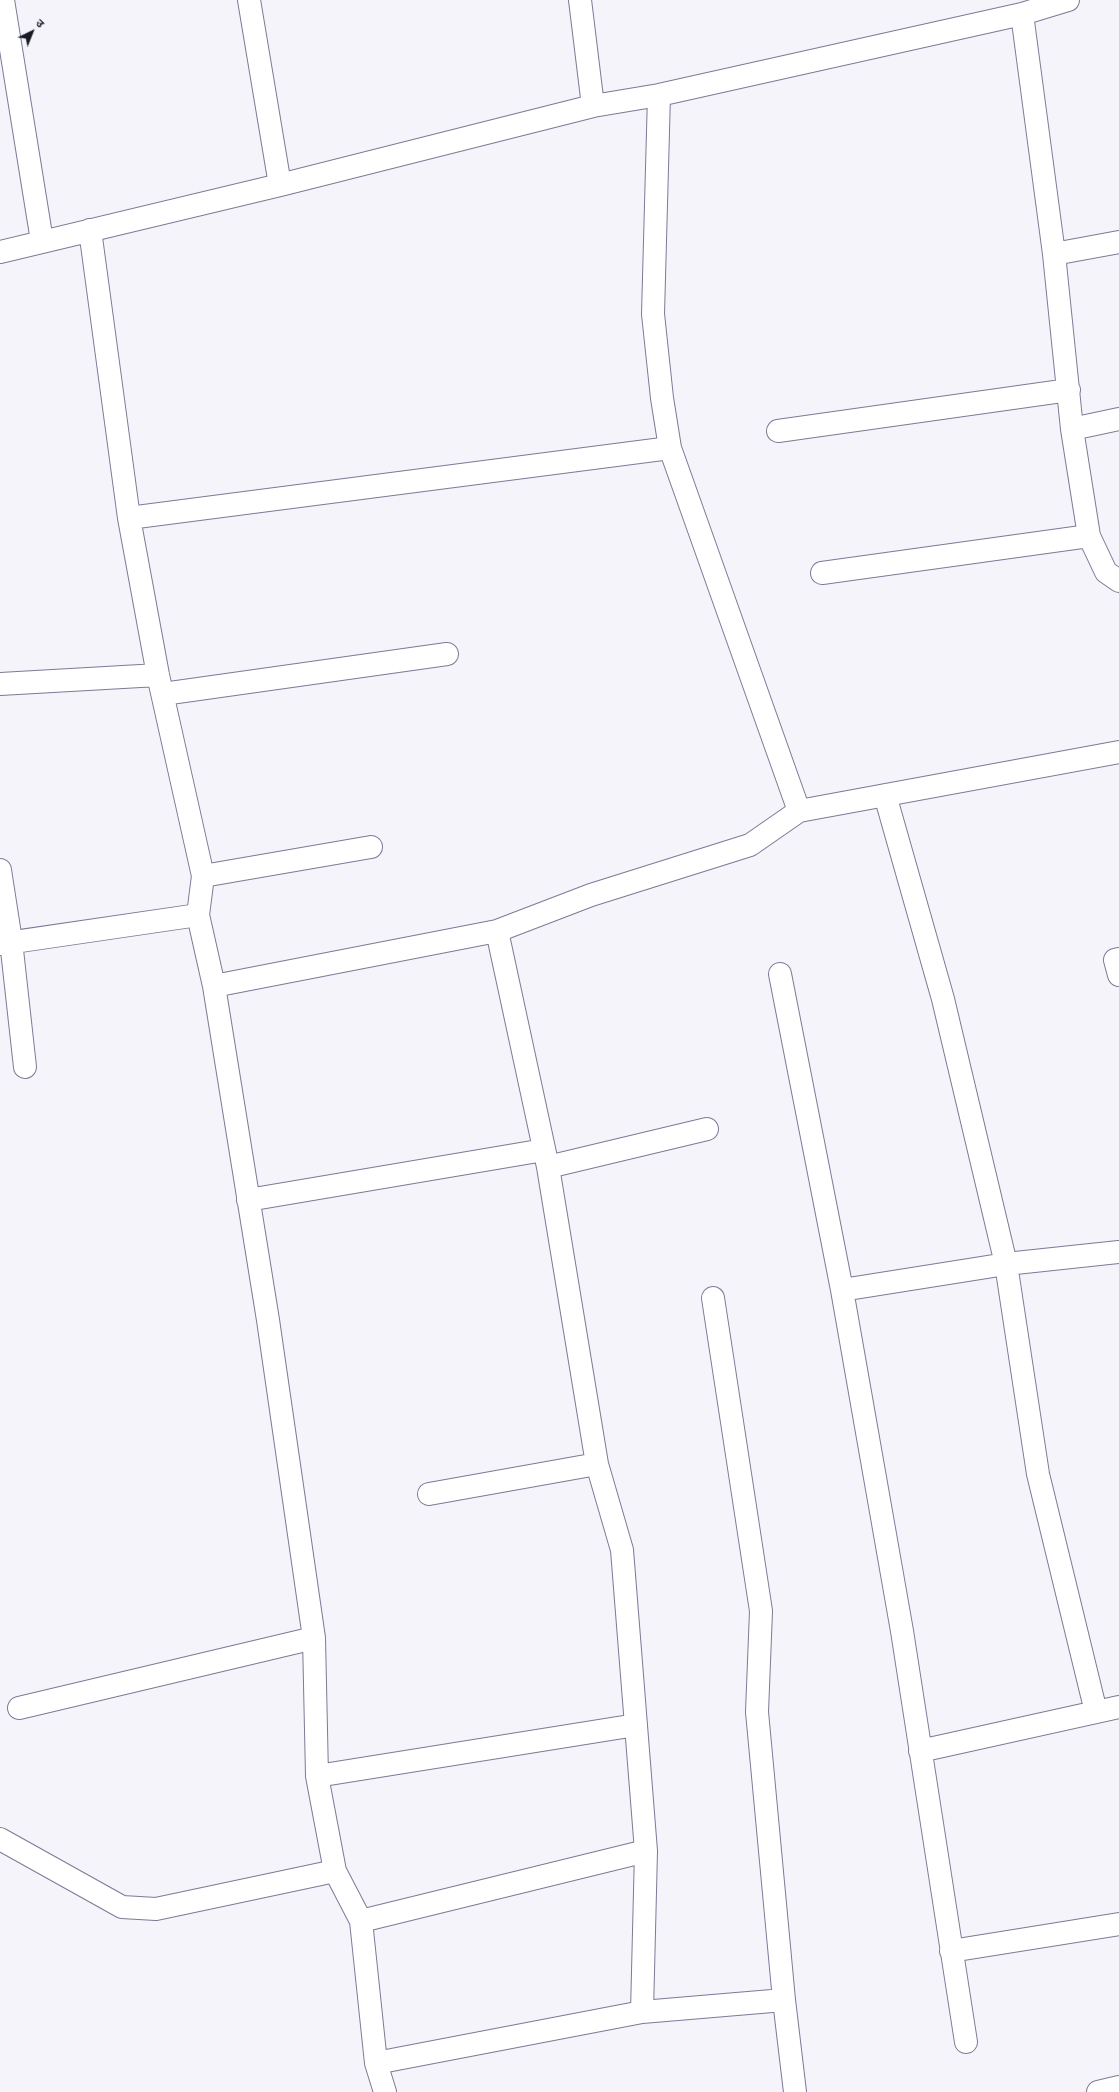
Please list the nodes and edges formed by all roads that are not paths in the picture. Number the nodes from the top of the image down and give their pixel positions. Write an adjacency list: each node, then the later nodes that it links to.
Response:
1 (3, 0): 10 (street)
2 (249, 0): 8 (street)
3 (580, 0): 7 (street)
4 (1068, 0): 5 (street)
5 (1022, 14): 6 (street); 13 (street)
6 (659, 94): 7 (street); 18 (street)
7 (593, 106): 8 (street)
8 (280, 185): 9 (street)
9 (90, 230): 10 (street); 19 (street)
10 (42, 241): 12 (street)
11 (1119, 242): 13 (street)
12 (0, 252)
13 (1054, 254): 14 (street)
14 (1069, 390): 16 (street); 17 (street)
15 (1119, 419): 16 (street)
16 (1072, 429): 20 (street)
17 (778, 431)
18 (670, 448): 19 (street); 28 (street)
19 (129, 518): 25 (street)
20 (1089, 536): 21 (street); 22 (street)
21 (822, 573)
22 (1119, 581)
23 (447, 654): 25 (street)
24 (0, 684): 25 (street)
25 (160, 685): 31 (street)
26 (1119, 752): 27 (street)
27 (885, 795): 28 (street); 44 (street)
28 (799, 811): 33 (street)
29 (371, 847): 31 (street)
30 (0, 870): 34 (street)
31 (204, 876): 32 (street)
32 (198, 915): 34 (street); 38 (street)
33 (497, 931): 38 (street); 41 (street)
34 (5, 943): 39 (street)
35 (1119, 960): 37 (street)
36 (780, 974): 45 (street)
37 (1119, 976)
38 (214, 986): 42 (street)
39 (25, 1067)
40 (707, 1129): 41 (street)
41 (546, 1158): 42 (street); 47 (street)
42 (248, 1200): 49 (street)
43 (1119, 1252): 44 (street)
44 (1006, 1264): 45 (street); 52 (street)
45 (842, 1290): 54 (street)
46 (713, 1298): 62 (street)
47 (597, 1464): 48 (street); 53 (street)
48 (429, 1494)
49 (314, 1638): 51 (street); 55 (street)
50 (1119, 1707): 52 (street)
51 (19, 1708)
52 (1096, 1712): 54 (street)
53 (636, 1725): 55 (street); 57 (street)
54 (920, 1751): 61 (street)
55 (317, 1776): 58 (street)
56 (0, 1839): 58 (street)
57 (646, 1851): 59 (street); 63 (street)
58 (335, 1870): 59 (street)
59 (360, 1921): 65 (street)
60 (1119, 1924): 61 (street)
61 (951, 1951): 64 (street)
62 (784, 2000): 63 (street); 68 (street)
63 (642, 2012): 65 (street)
64 (966, 2042)
65 (376, 2063): 67 (street)
66 (1119, 2087): 69 (street)
67 (385, 2092)
68 (795, 2092)
69 (1098, 2092)

